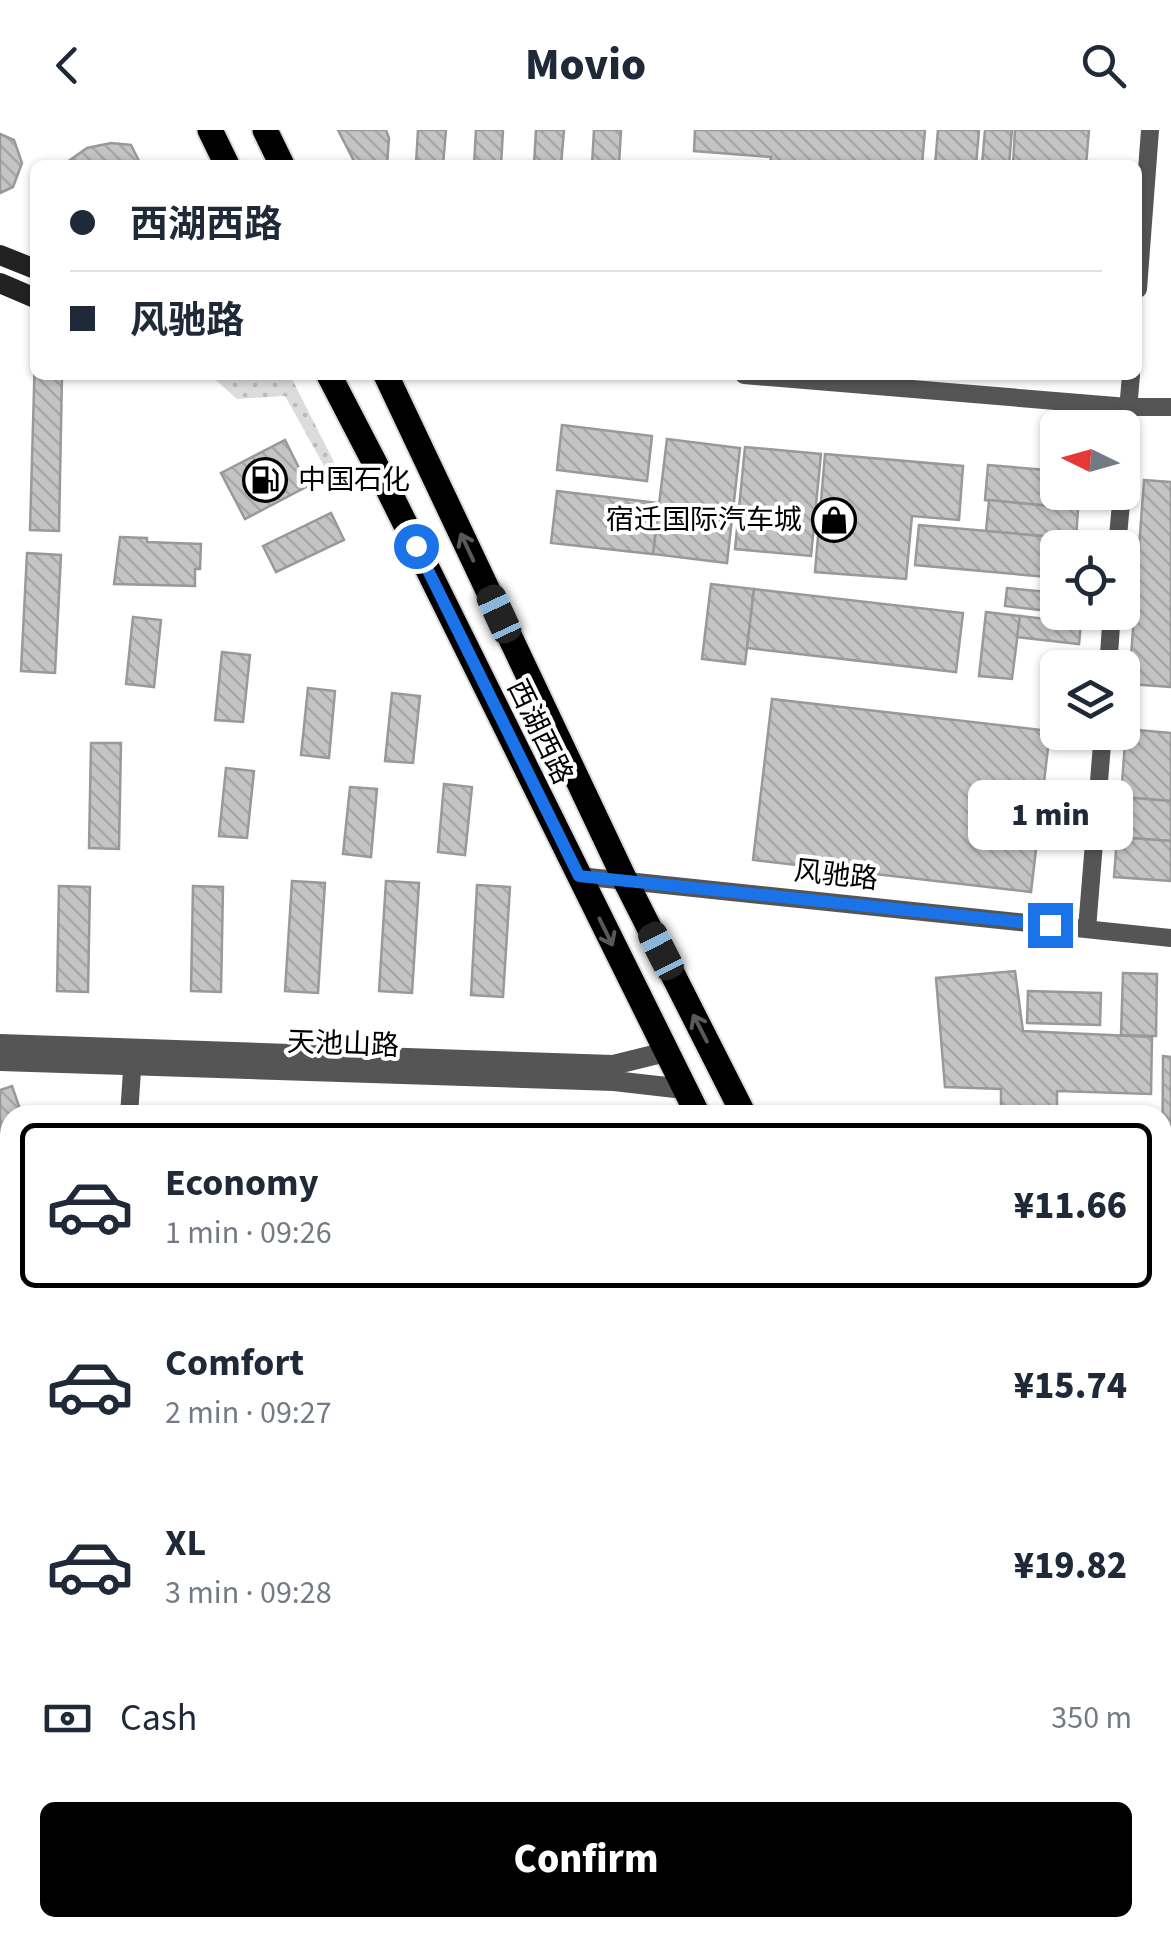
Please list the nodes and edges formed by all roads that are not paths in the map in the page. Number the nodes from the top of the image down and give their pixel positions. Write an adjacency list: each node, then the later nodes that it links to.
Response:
1 (210, 130): 4 (main road)
2 (265, 130): 5 (main road)
3 (1150, 130): 6 (street)
4 (225, 160)
5 (280, 160)
6 (1142, 236)
7 (0, 254): 8 (main road)
8 (30, 267)
9 (0, 283): 10 (main road)
10 (30, 296)
11 (331, 380): 19 (main road, 西湖西路)
12 (388, 380): 20 (main road, 西湖西路, one-way to 12)
13 (806, 380): 15 (street)
14 (1131, 380): 15 (street)
15 (1128, 406): 16 (street); 17 (street)
16 (1171, 407)
17 (1128, 410)
18 (1102, 750): 21 (street)
19 (579, 876): 20 (street, 风驰路); 24 (main road, 西湖西路, one-way to 24)
20 (626, 882): 21 (street, 风驰路); 30 (main road, 西湖西路, one-way to 20)
21 (1087, 929): 22 (street, 风驰路)
22 (1171, 938)
23 (0, 1044): 25 (street, 天池山路)
24 (666, 1052): 25 (street, 天池山路); 27 (main road, 西湖西路)
25 (133, 1056): 26 (street, 天池山路); 27 (street, 天池山路); 28 (street)
26 (0, 1061)
27 (684, 1088): 29 (main road, 西湖西路)
28 (130, 1105)
29 (693, 1105)
30 (739, 1105)

